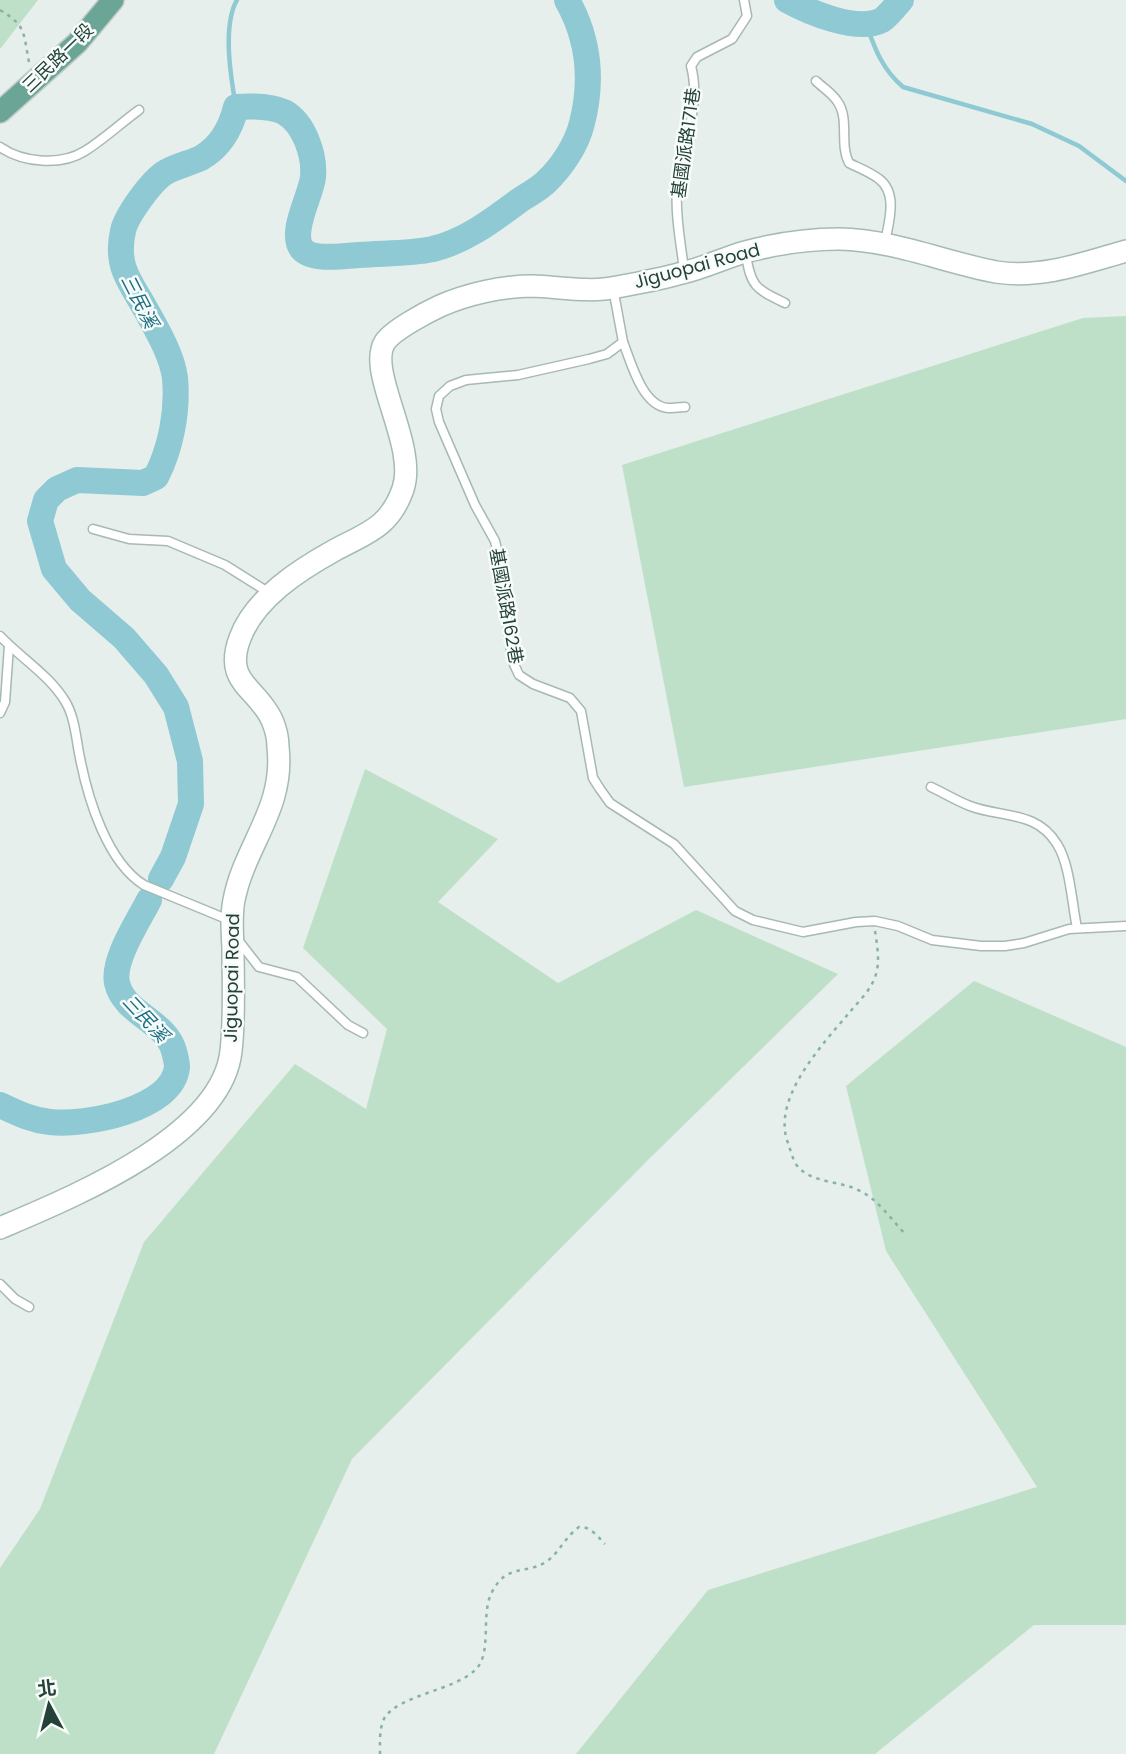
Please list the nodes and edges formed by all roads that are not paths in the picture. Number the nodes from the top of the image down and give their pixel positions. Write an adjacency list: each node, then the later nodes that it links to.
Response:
1 (113, 0): 5 (main road, 三民路一段)
2 (744, 0): 10 (lane, 基國派路171巷)
3 (816, 82): 7 (lane)
4 (139, 110): 6 (lane)
5 (0, 113)
6 (0, 147)
7 (885, 245): 8 (street, Jiguopai Road); 9 (street, Jiguopai Road)
8 (1126, 251)
9 (745, 252): 10 (street, Jiguopai Road); 12 (lane)
10 (685, 273): 11 (street, Jiguopai Road)
11 (613, 289): 13 (lane); 16 (street, Jiguopai Road)
12 (785, 303)
13 (623, 342): 14 (lane); 23 (lane, 基國派路162巷)
14 (685, 407)
15 (93, 529): 16 (lane)
16 (272, 595): 21 (street, Jiguopai Road)
17 (0, 636): 18 (lane)
18 (9, 646): 19 (lane); 21 (lane)
19 (0, 713)
20 (931, 787): 23 (lane)
21 (232, 926): 24 (lane); 25 (street, Jiguopai Road)
22 (1126, 926): 23 (lane, 基國派路162巷)
23 (1077, 928)
24 (363, 1033)
25 (0, 1228)
26 (0, 1283): 27 (lane)
27 (29, 1307)

